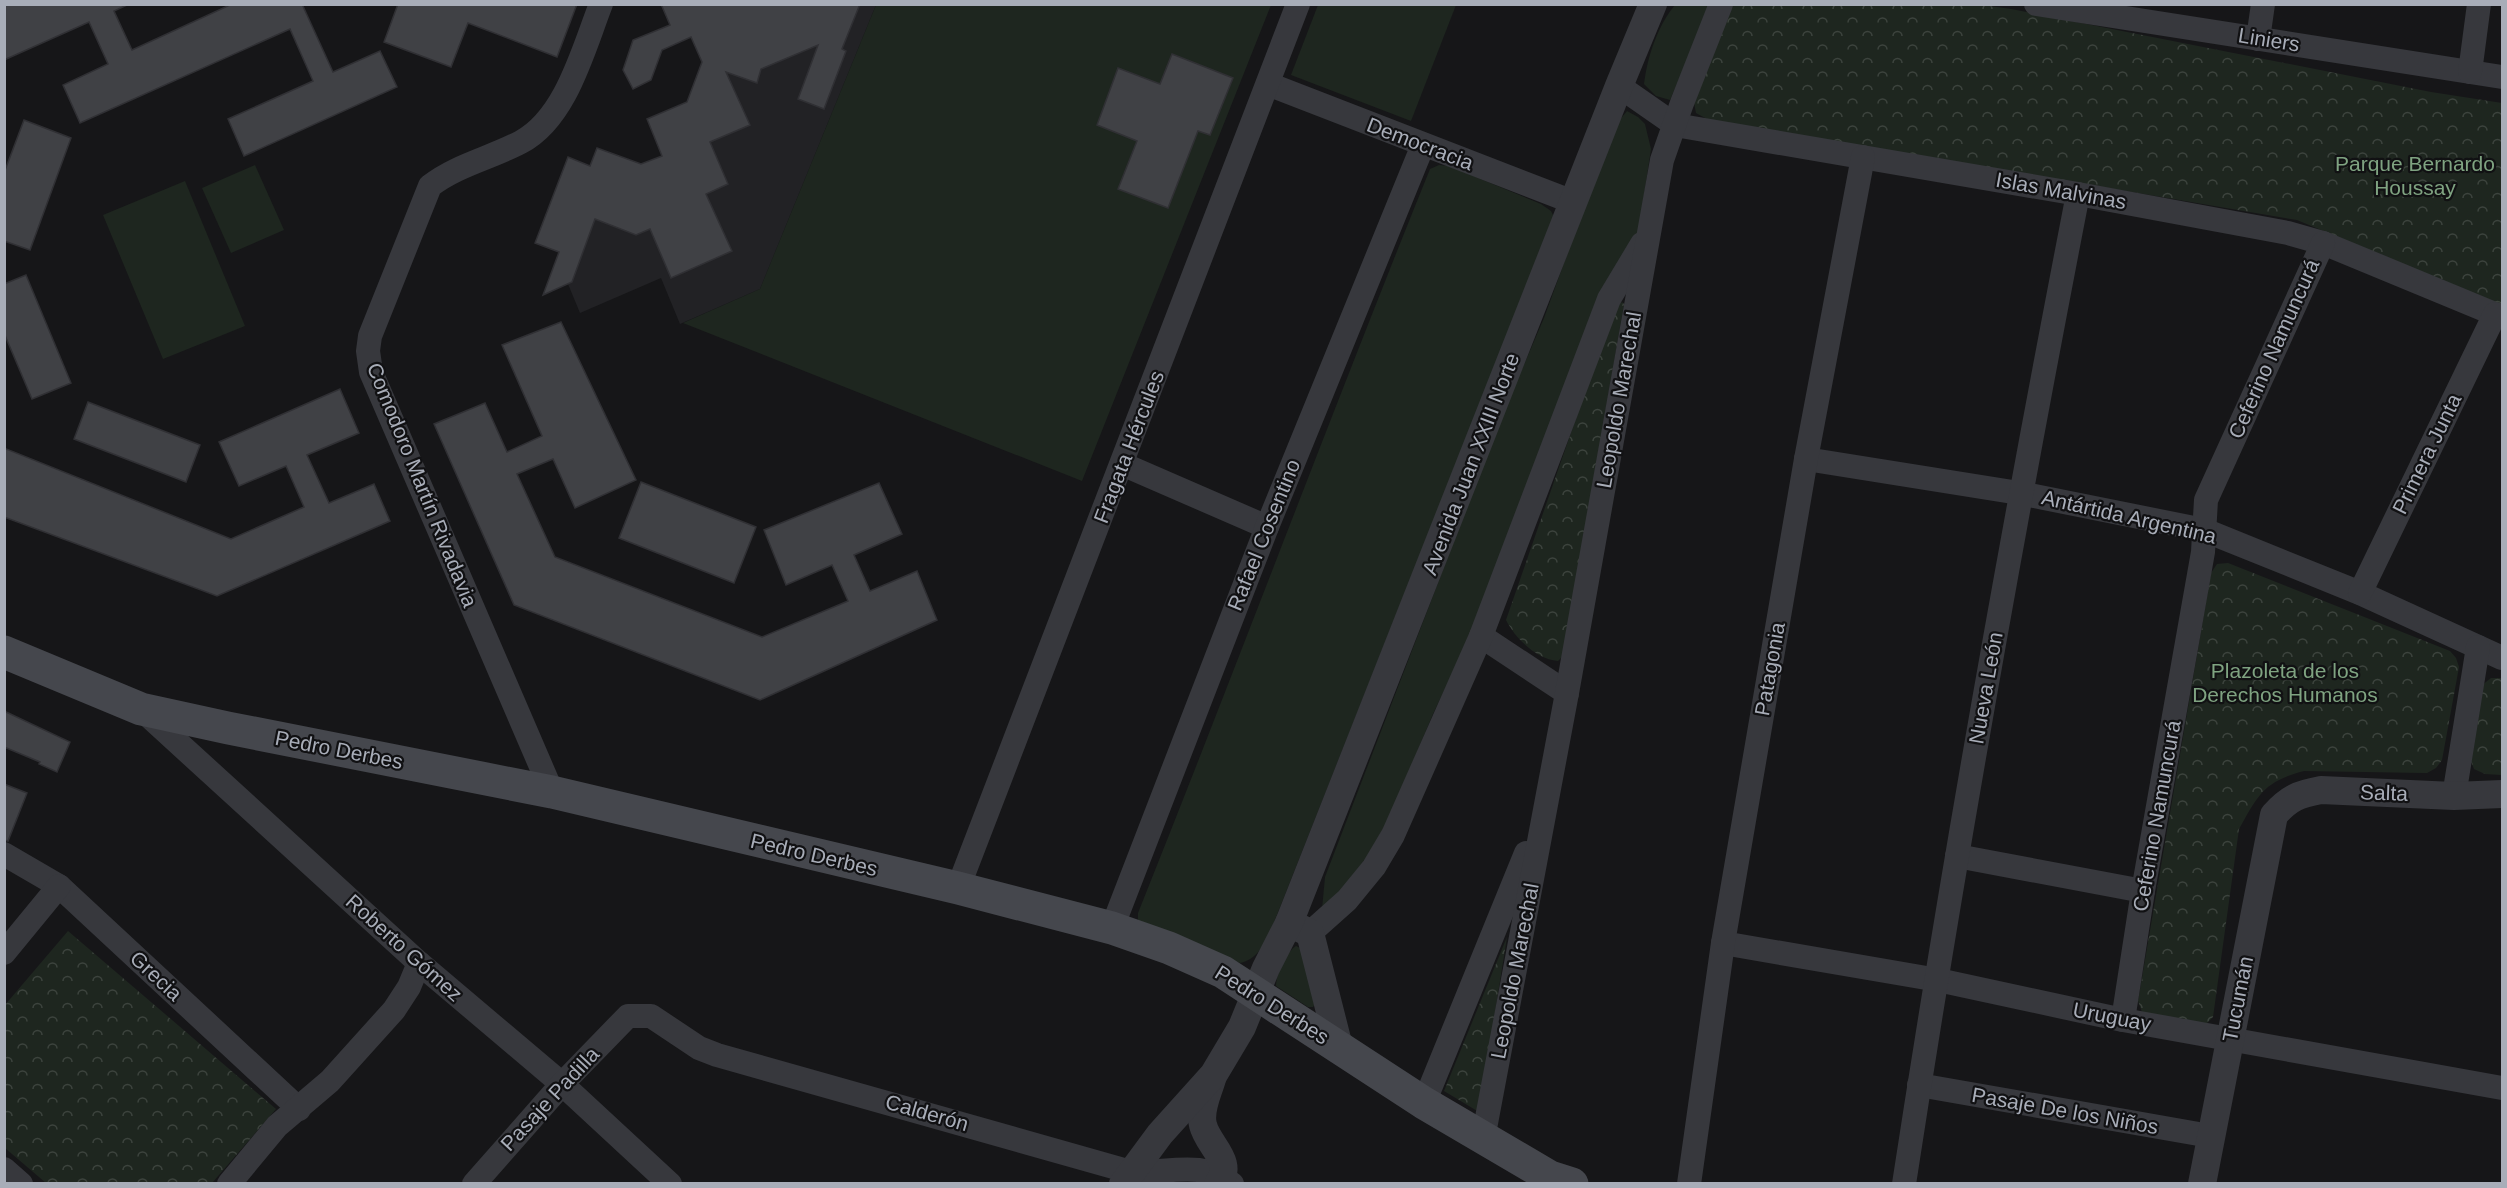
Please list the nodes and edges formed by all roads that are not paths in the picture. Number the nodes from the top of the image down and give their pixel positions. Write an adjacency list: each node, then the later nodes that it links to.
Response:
1 (601, 4): 33 (street, Comodoro Martín Rivadavia)
2 (1298, 4): 11 (street, Fragata Hércules)
3 (1653, 4): 12 (street, Avenida Juan XXIII Norte)
4 (1720, 4): 13 (street, Leopoldo Marechal)
5 (2036, 4): 8 (street, Liniers)
6 (2263, 4): 8 (street)
7 (2479, 4): 9 (street)
8 (2258, 39): 9 (street, Liniers)
9 (2470, 72): 10 (street, Liniers)
10 (2502, 77)
11 (1268, 84): 14 (street, Democracia); 22 (street, Fragata Hércules)
12 (1619, 86): 13 (street, Islas Malvinas); 17 (street, Avenida Juan XXIII Norte)
13 (1675, 125): 15 (street, Islas Malvinas); 18 (street, Leopoldo Marechal)
14 (1423, 145): 17 (street, Democracia); 24 (street, Rafael Cosentino)
15 (1863, 157): 16 (street, Islas Malvinas); 21 (street, Patagonia)
16 (2078, 194): 19 (street, Islas Malvinas); 23 (street, Nueva León)
17 (1573, 202): 44 (street, Avenida Juan XXIII Norte)
18 (1649, 231): 27 (street, Avenida Juan XXIII Norte); 31 (street, Leopoldo Marechal)
19 (2322, 243): 20 (street, Islas Malvinas); 25 (street, Ceferino Namuncurá)
20 (2499, 315): 26 (street, Primera Junta)
21 (1806, 459): 23 (street, Antártida Argentina); 45 (street, Patagonia)
22 (1122, 464): 24 (street); 41 (street, Fragata Hércules)
23 (2019, 493): 25 (street, Antártida Argentina); 39 (street, Nueva León)
24 (1267, 527): 43 (street, Rafael Cosentino)
25 (2204, 530): 26 (street, Antártida Argentina); 42 (street, Ceferino Namuncurá)
26 (2360, 593): 28 (street, Antártida Argentina)
27 (1481, 636): 31 (street); 44 (street, Avenida Juan XXIII Norte)
28 (2478, 647): 30 (street, Antártida Argentina); 35 (street)
29 (4, 652): 32 (main road, Pedro Derbes)
30 (2502, 658)
31 (1567, 693): 36 (street, Leopoldo Marechal)
32 (141, 709): 33 (main road, Pedro Derbes); 47 (street, Roberto Gómez)
33 (552, 792): 41 (main road, Pedro Derbes)
34 (2502, 794): 35 (street, Salta)
35 (2454, 795): 37 (street, Salta)
36 (1546, 803): 58 (street, Leopoldo Marechal); 61 (street, Leopoldo Marechal)
37 (2274, 815): 52 (street, Tucumán)
38 (4, 854): 40 (street, Grecia)
39 (1956, 856): 42 (street); 48 (street, Nueva León)
40 (59, 886): 46 (street); 59 (street, Grecia)
41 (958, 888): 43 (main road, Pedro Derbes)
42 (2143, 891): 51 (street, Ceferino Namuncurá)
43 (1112, 928): 49 (main road, Pedro Derbes)
44 (1300, 928): 49 (street, Avenida Juan XXIII Norte); 53 (street)
45 (1723, 943): 48 (street, Uruguay); 70 (street, Patagonia)
46 (4, 953)
47 (419, 963): 55 (street, Roberto Gómez); 59 (street)
48 (1938, 980): 51 (street, Uruguay); 56 (street, Nueva León)
49 (1257, 994): 53 (main road, Pedro Derbes); 54 (street, Avenida Juan XXIII Norte)
50 (628, 1016): 55 (street, Pasaje Padilla); 63 (street, Calderón)
51 (2123, 1020): 52 (street, Uruguay)
52 (2230, 1039): 57 (street, Uruguay); 60 (street, Tucumán)
53 (1340, 1047): 58 (main road, Pedro Derbes)
54 (1214, 1074): 63 (street, Avenida Juan XXIII Norte); 64 (street, Avenida Juan XXIII Norte)
55 (562, 1084): 67 (street, Pasaje Padilla); 68 (street, Roberto Gómez)
56 (1919, 1085): 60 (street, Pasaje De los Niños); 71 (street, Nueva León)
57 (2502, 1088)
58 (1424, 1103): 61 (main road, Pedro Derbes)
59 (299, 1109): 66 (street)
60 (2210, 1136): 72 (street, Tucumán)
61 (1483, 1138): 69 (main road, Pedro Derbes)
62 (4, 1169): 65 (street)
63 (1127, 1178): 64 (street, Calderón)
64 (1224, 1181)
65 (21, 1184)
66 (229, 1184)
67 (474, 1184)
68 (670, 1184)
69 (1572, 1184)
70 (1689, 1184)
71 (1904, 1184)
72 (2202, 1184)

